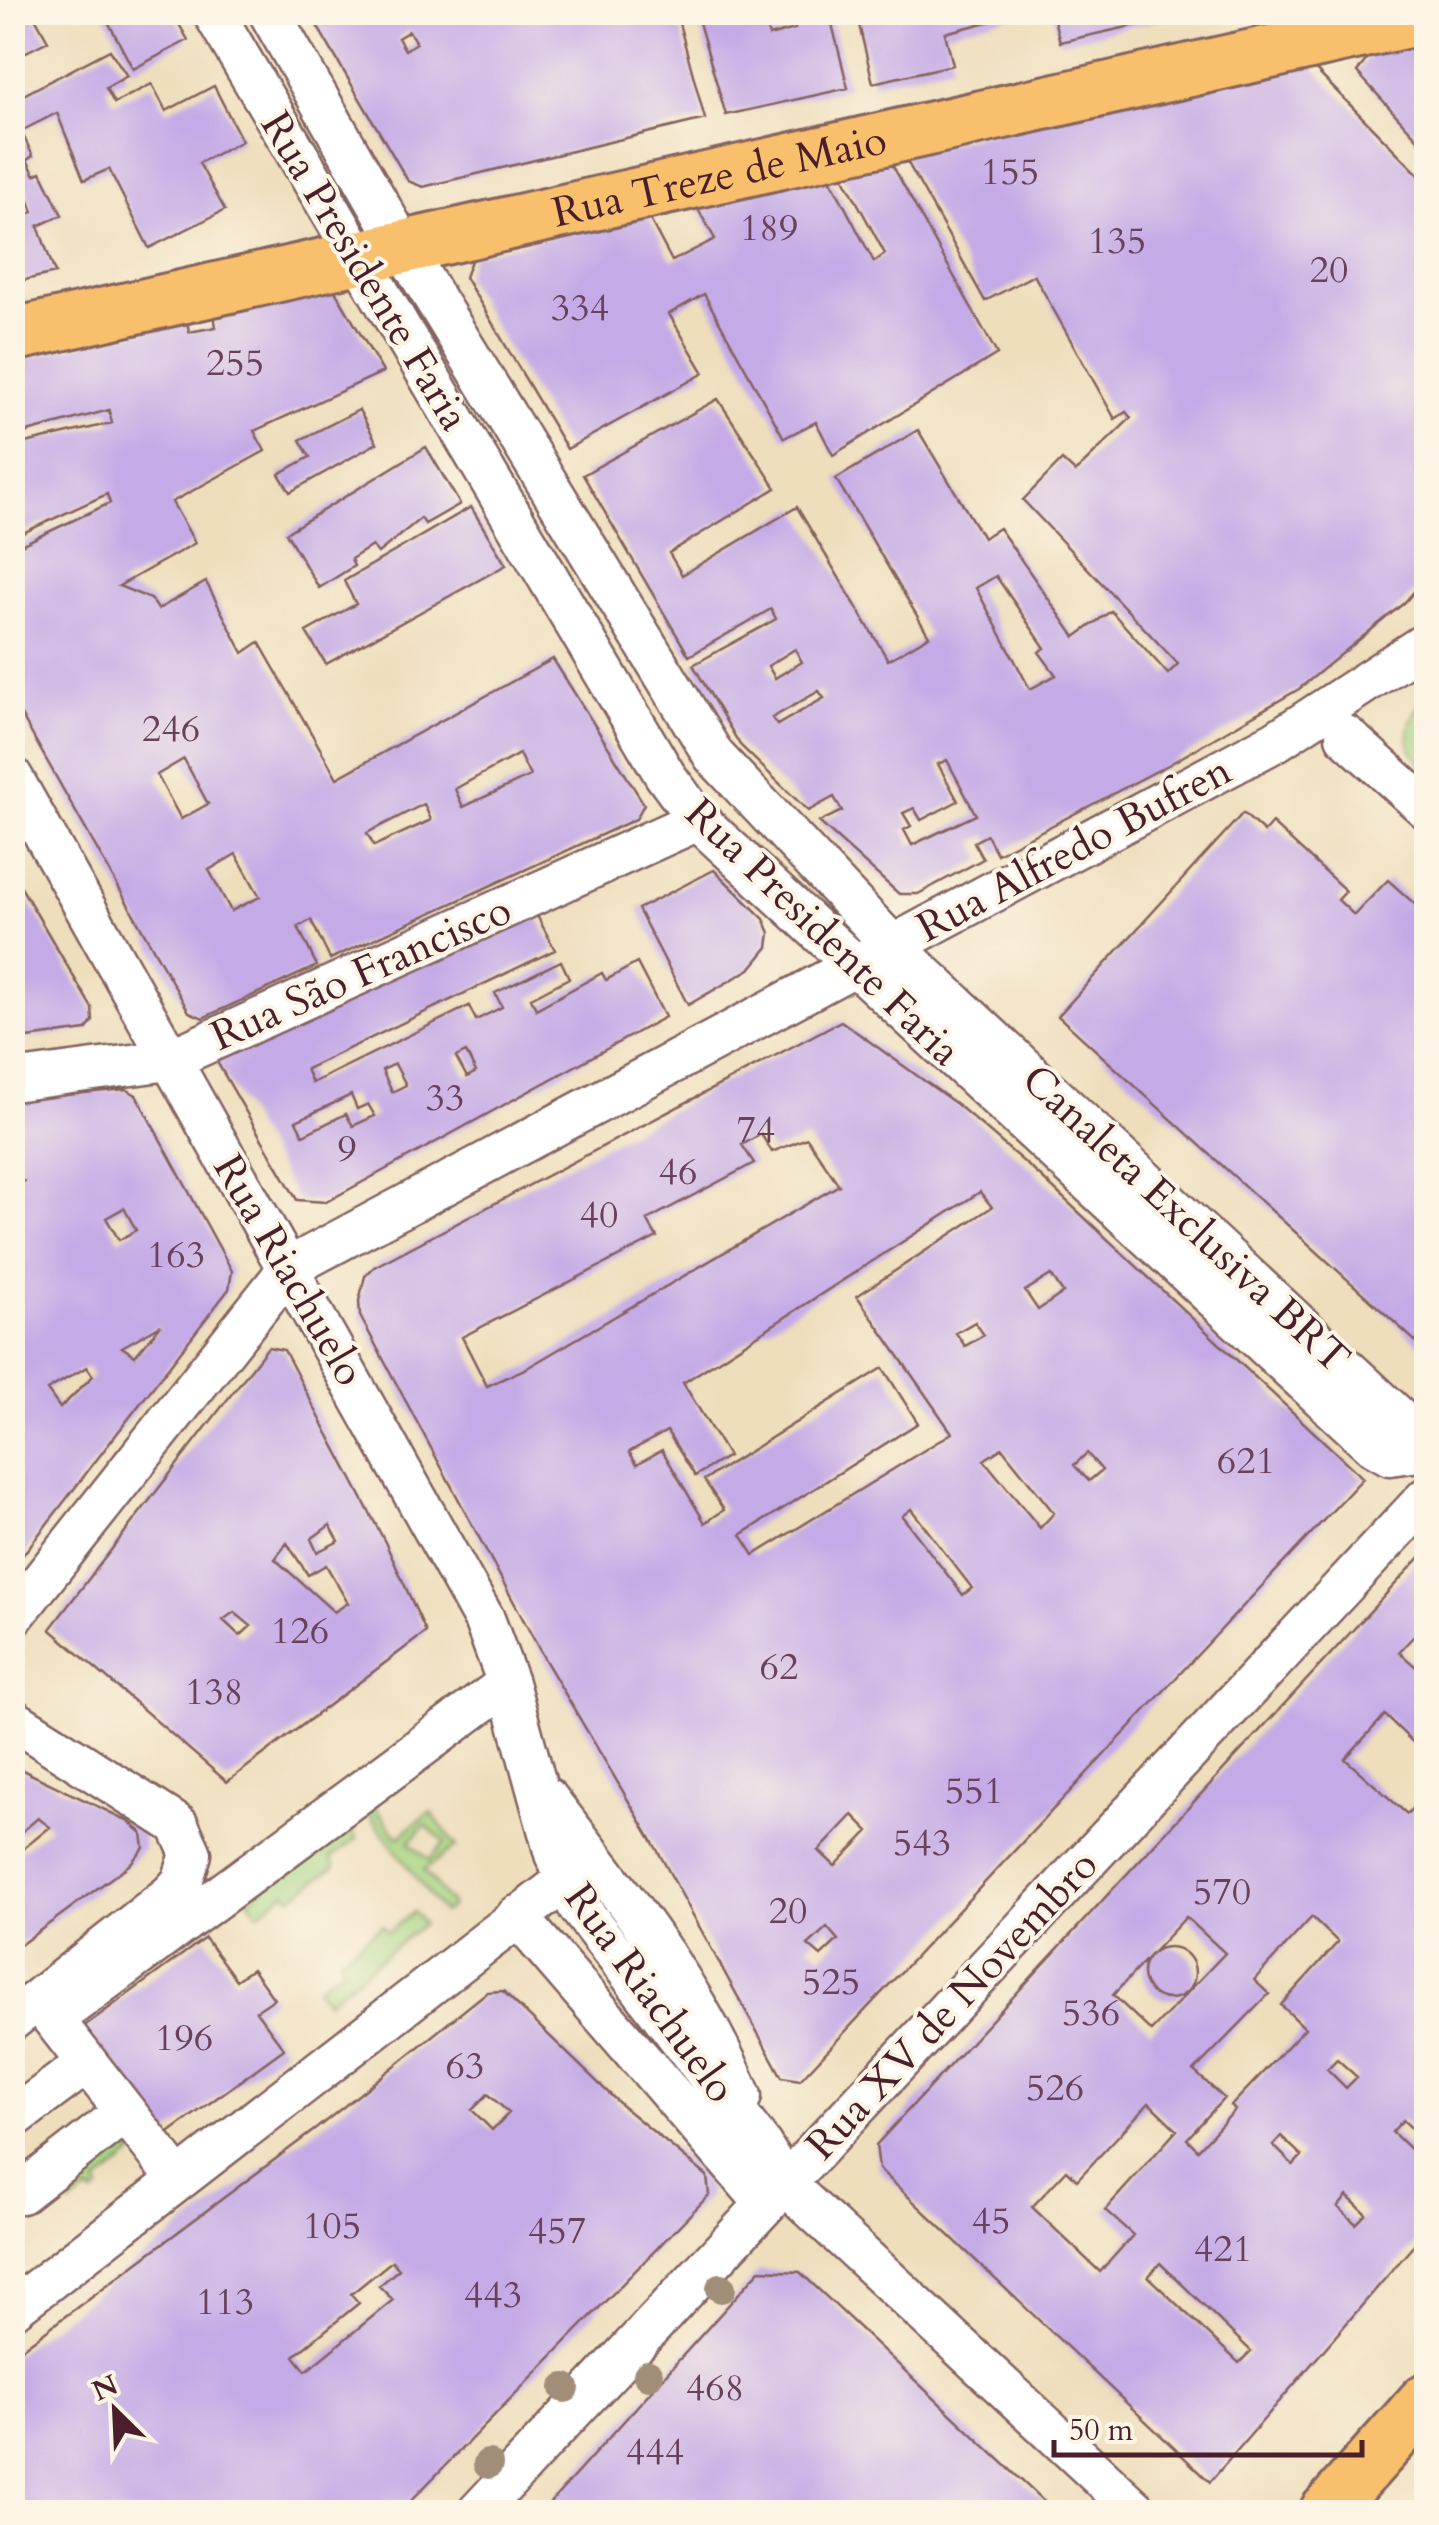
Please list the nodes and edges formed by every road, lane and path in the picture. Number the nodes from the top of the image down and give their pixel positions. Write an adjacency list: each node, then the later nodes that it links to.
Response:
1 (213, 12): 4 (street, Rua Presidente Faria)
2 (269, 12): 4 (street, Canaleta Exclusiva BRT)
3 (1426, 17): 4 (main road, Rua Treze de Maio)
4 (379, 253): 5 (main road, Rua Treze de Maio); 10 (street, Rua Presidente Faria); 11 (street, Canaleta Exclusiva BRT)
5 (12, 335)
6 (1426, 644): 11 (street, Rua Alfredo Bufren)
7 (1346, 736): 9 (street)
8 (12, 776): 13 (street, Rua Riachuelo)
9 (1426, 808)
10 (698, 820): 12 (street, Rua Presidente Faria); 13 (street, Rua São Francisco)
11 (893, 946): 12 (street, Rua Alfredo Bufren); 16 (street, Canaleta Exclusiva BRT)
12 (853, 968): 15 (street, Rua Alfredo Bufren); 16 (street, Rua Presidente Faria)
13 (169, 1060): 14 (street, Rua São Francisco); 15 (street, Rua Riachuelo)
14 (12, 1082)
15 (290, 1267): 18 (street); 19 (street, Rua Riachuelo)
16 (1426, 1447)
17 (1426, 1498): 31 (street, Rua XV de Novembro)
18 (12, 1618)
19 (508, 1683): 21 (street, Rua Riachuelo); 24 (street)
20 (12, 1719): 24 (street)
21 (531, 1778): 22 (street, Rua Riachuelo); 28 (street, Rua Riachuelo)
22 (566, 1880): 23 (street); 28 (street, Rua Riachuelo)
23 (518, 1916): 29 (street); 31 (street)
24 (34, 2013): 25 (street)
25 (87, 2063): 27 (street); 29 (street)
26 (125, 2112): 30 (street)
27 (12, 2120)
28 (762, 2146): 31 (street, Rua Riachuelo)
29 (177, 2178): 32 (street)
30 (12, 2182)
31 (775, 2194): 34 (street, Rua XV de Novembro); 35 (street)
32 (12, 2309)
33 (1426, 2400): 36 (main road)
34 (478, 2512)
35 (1138, 2512)
36 (1326, 2512)

